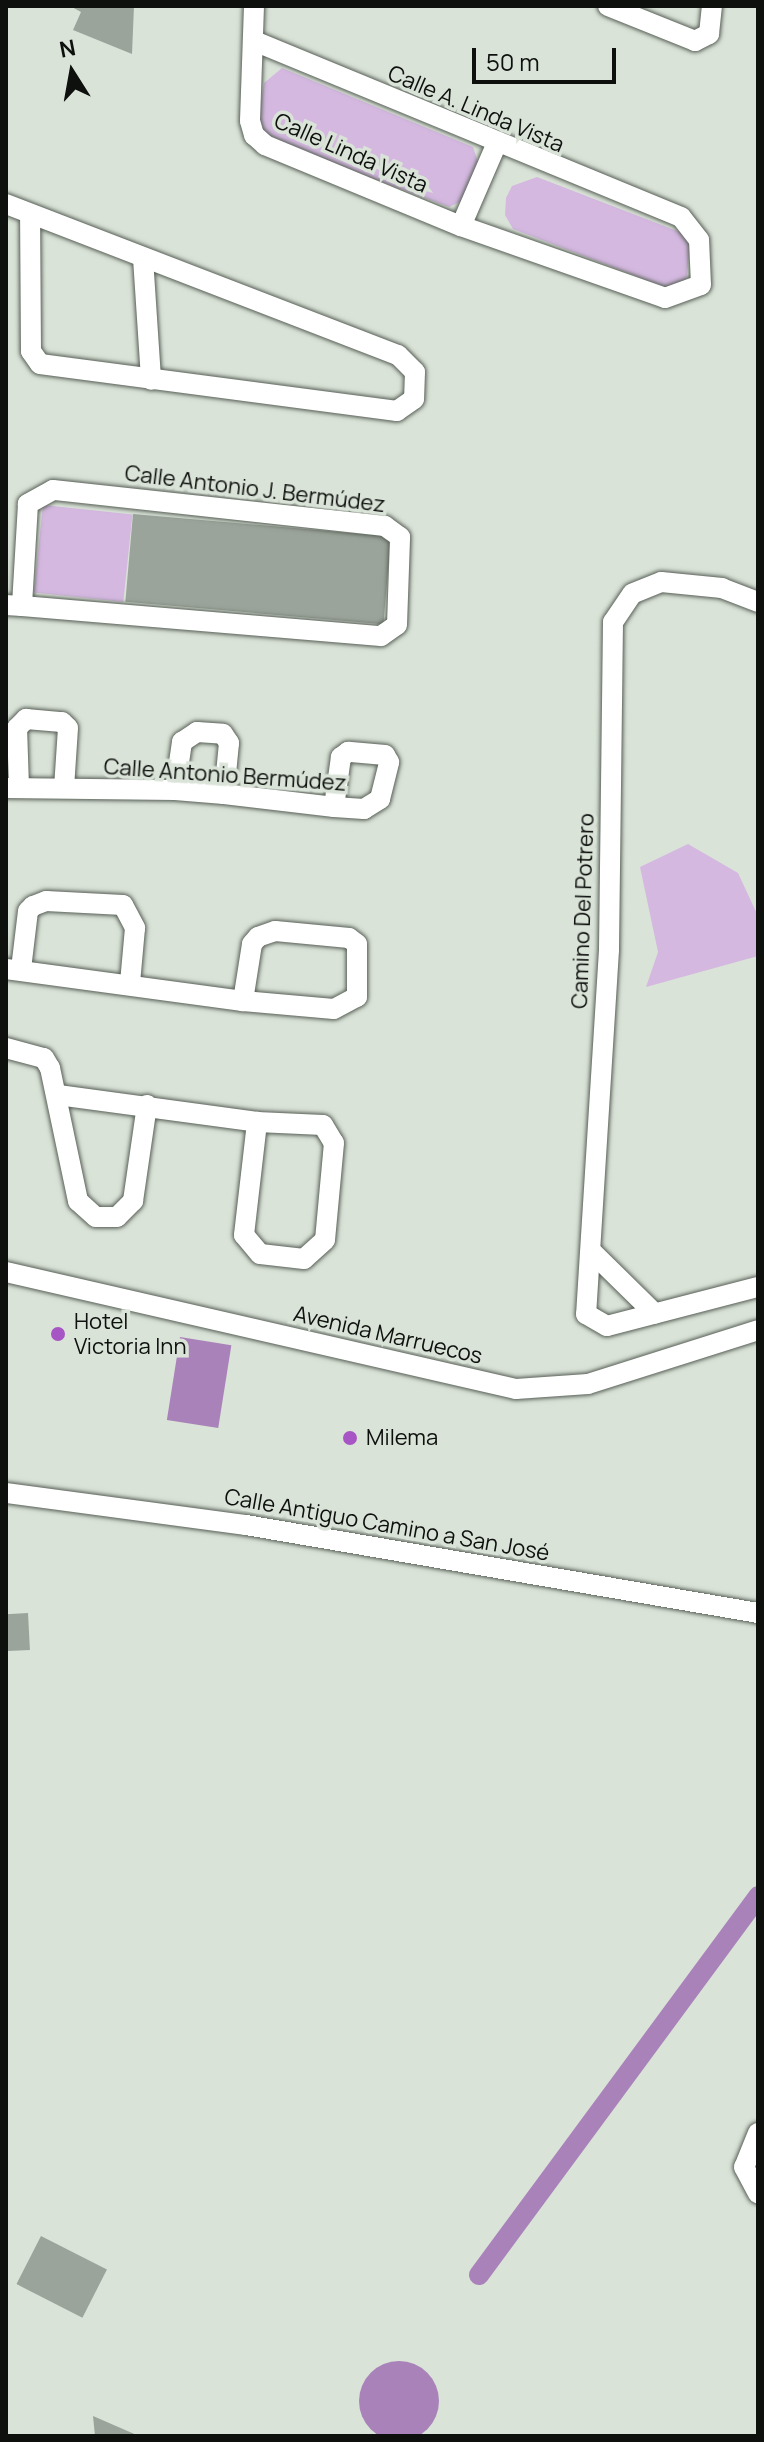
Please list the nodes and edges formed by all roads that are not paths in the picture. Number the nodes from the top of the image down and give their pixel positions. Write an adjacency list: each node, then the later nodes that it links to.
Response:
1 (254, 6): 4 (street, Calle Linda Vista)
2 (608, 6): 3 (street)
3 (712, 6)
4 (255, 41): 5 (street, Calle A. Linda Vista); 9 (street, Calle Linda Vista)
5 (496, 145): 8 (street, Calle A. Linda Vista); 9 (street)
6 (6, 204): 7 (street)
7 (30, 215): 10 (street); 11 (street)
8 (681, 217): 9 (street, Calle Linda Vista)
9 (461, 226)
10 (143, 258): 11 (street); 11 (street)
11 (151, 380)
12 (758, 602): 26 (street, Camino Del Potrero)
13 (14, 605): 13 (street, Calle Antonio J. Bermúdez)
14 (17, 782): 15 (street, Calle Antonio Bermúdez); 15 (street)
15 (64, 788): 16 (street, Calle Antonio Bermúdez)
16 (175, 790): 17 (street, Calle Antonio Bermúdez); 17 (street)
17 (224, 794): 18 (street, Calle Antonio Bermúdez)
18 (334, 807): 18 (street, Calle Antonio Bermúdez)
19 (13, 969): 20 (street); 20 (street)
20 (130, 983): 21 (street)
21 (243, 1001): 21 (street)
22 (6, 1048): 23 (street)
23 (58, 1095): 24 (street); 24 (street)
24 (147, 1105): 25 (street)
25 (257, 1122): 25 (street)
26 (592, 1252): 29 (street); 29 (street, Camino Del Potrero)
27 (6, 1272): 30 (street, Avenida Marruecos)
28 (758, 1287): 29 (street)
29 (655, 1314)
30 (758, 1330)
31 (6, 1493): 32 (street, Calle Antiguo Camino a San José)
32 (758, 1613)
33 (758, 2133): 34 (street)
34 (758, 2193)

